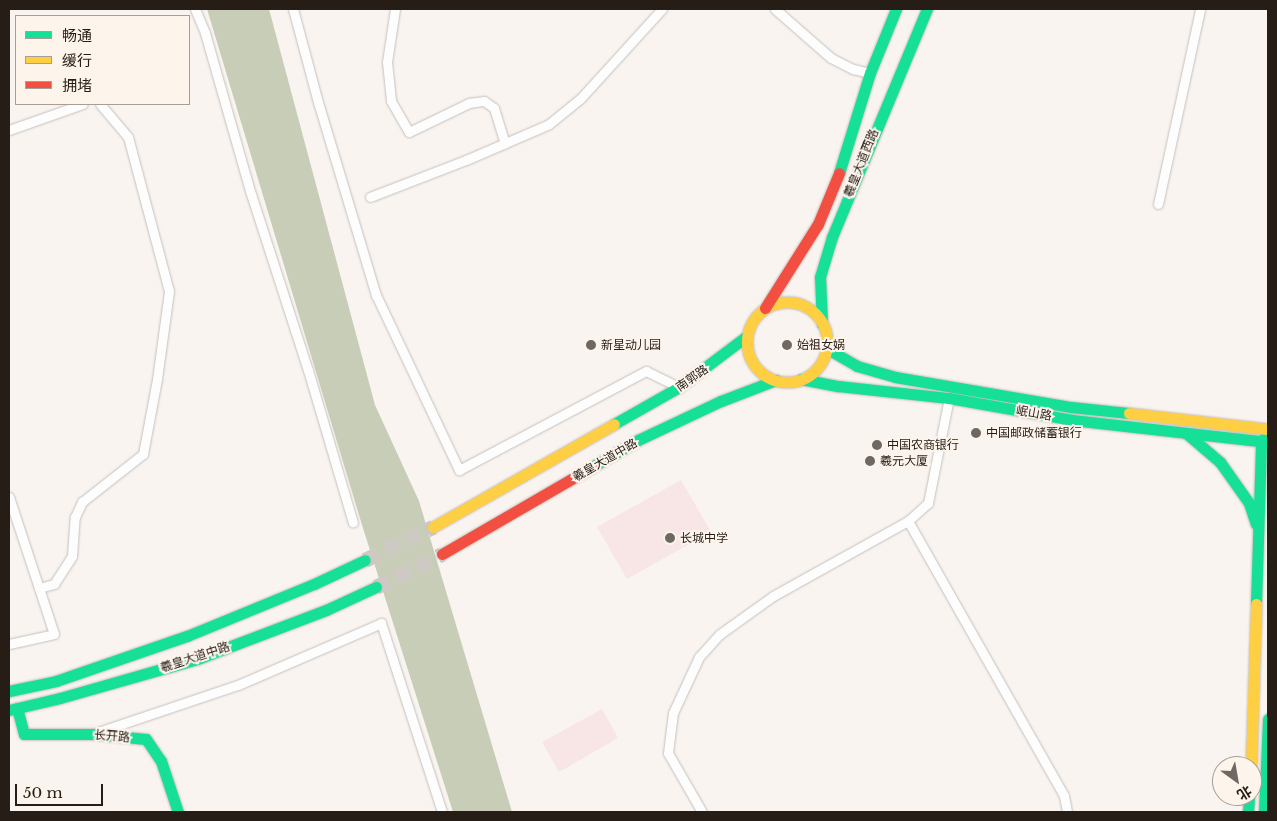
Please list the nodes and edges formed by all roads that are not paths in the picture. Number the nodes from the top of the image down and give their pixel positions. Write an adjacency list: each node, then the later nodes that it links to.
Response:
1 (195, 9): 30 (street)
2 (293, 9): 22 (street)
3 (396, 9): 13 (street)
4 (662, 9): 13 (street)
5 (775, 9): 9 (street)
6 (896, 9): 9 (main road, 羲皇大道西路)
7 (928, 9): 17 (main road, 羲皇大道西路)
8 (1200, 9): 15 (street)
9 (870, 73): 16 (main road, 羲皇大道西路)
10 (80, 105): 12 (street)
11 (101, 105): 36 (street)
12 (9, 130)
13 (505, 143): 14 (street)
14 (370, 197)
15 (1158, 204)
16 (765, 308): 17 (main road); 18 (main road)
17 (822, 324): 19 (main road)
18 (747, 336): 21 (main road); 22 (main road, 南郭路)
19 (826, 348): 20 (main road); 25 (main road, 岷山路)
20 (801, 379): 21 (main road); 23 (main road, 岷山路)
21 (776, 380): 33 (main road, 羲皇大道中路)
22 (679, 387): 24 (main road, 南郭路)
23 (949, 398): 26 (main road, 岷山路); 29 (street)
24 (633, 415): 31 (main road, 羲皇大道中路)
25 (1268, 429)
26 (1186, 433): 27 (main road, 岷山路); 32 (main road)
27 (1266, 440): 32 (main road)
28 (9, 496): 36 (street)
29 (908, 521): 45 (street); 46 (street)
30 (353, 523)
31 (433, 527)
32 (1259, 531): 42 (main road)
33 (442, 554)
34 (365, 560): 38 (main road, 羲皇大道中路)
35 (376, 587): 39 (main road, 羲皇大道中路)
36 (39, 588): 37 (street)
37 (9, 644)
38 (9, 691)
39 (13, 709): 41 (main road, 长开路)
40 (1268, 719): 47 (main road)
41 (93, 734): 43 (main road, 长开路); 44 (street)
42 (1250, 756)
43 (178, 812)
44 (442, 812)
45 (702, 812)
46 (1067, 812)
47 (1264, 812)

